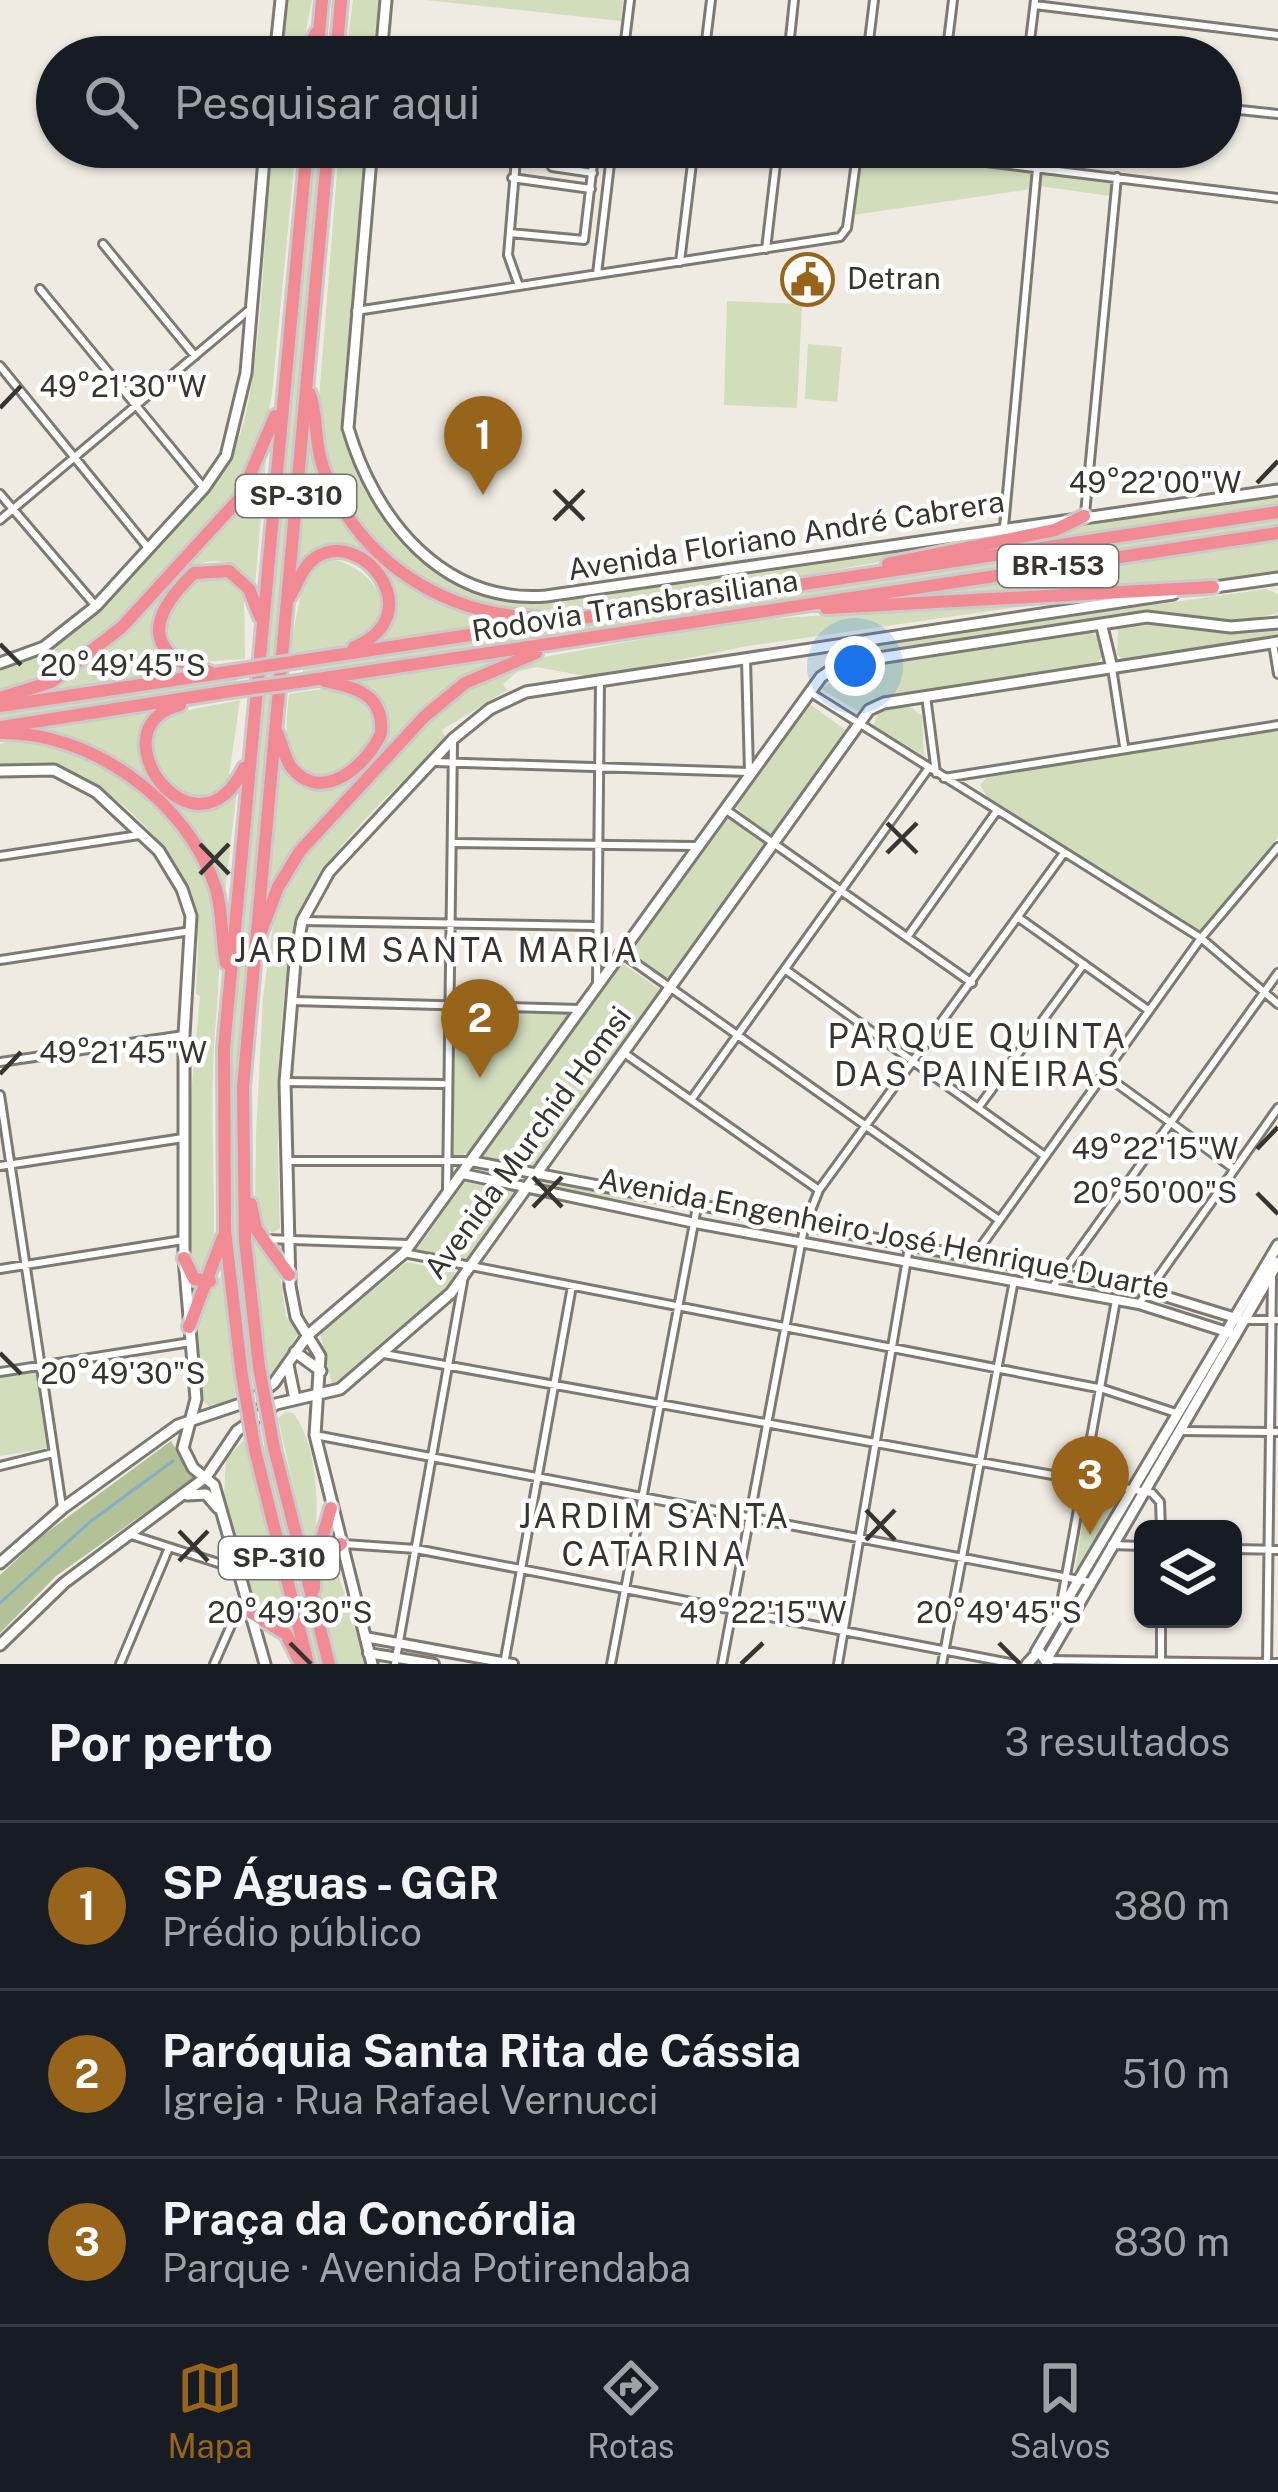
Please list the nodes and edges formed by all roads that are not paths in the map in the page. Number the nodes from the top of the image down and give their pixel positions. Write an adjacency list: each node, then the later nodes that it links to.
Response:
1 (280, 0): 13 (main road)
2 (322, 0): 11 (highway)
3 (341, 0): 16 (highway)
4 (386, 0): 17 (main road)
5 (630, 0): 18 (street)
6 (711, 0): 19 (street)
7 (794, 0): 20 (street)
8 (874, 0): 21 (street)
9 (953, 0): 22 (street)
10 (1035, 2): 12 (street); 23 (street)
11 (320, 27): 14 (highway); 15 (highway)
12 (1278, 35)
13 (277, 36)
14 (315, 36)
15 (319, 36)
16 (338, 36)
17 (383, 36)
18 (626, 36)
19 (707, 36)
20 (790, 36)
21 (870, 36)
22 (949, 36)
23 (1031, 36)
24 (1242, 110): 25 (street)
25 (1278, 114)
26 (263, 168): 51 (main road)
27 (306, 168): 55 (highway, SP-310)
28 (326, 168): 54 (highway, SP-310)
29 (370, 168): 50 (main road)
30 (514, 168): 40 (street)
31 (559, 168): 38 (street)
32 (593, 168): 38 (street)
33 (610, 168): 47 (street)
34 (691, 168): 46 (street)
35 (776, 168): 45 (street)
36 (857, 168): 45 (street)
37 (1037, 168): 39 (street); 65 (street)
38 (592, 173): 41 (street)
39 (1117, 177): 42 (street); 63 (street)
40 (512, 178): 41 (street); 43 (street)
41 (591, 189): 43 (street)
42 (1278, 198)
43 (510, 233): 48 (street)
44 (103, 244): 52 (street)
45 (766, 249): 46 (street)
46 (680, 262): 47 (street)
47 (597, 274): 48 (street)
48 (519, 286): 50 (street)
49 (40, 289): 56 (street)
50 (356, 310): 65 (main road, Avenida Floriano André Cabrera)
51 (248, 311): 52 (street); 58 (main road)
52 (195, 356): 56 (street)
53 (0, 366): 57 (street)
54 (306, 388): 71 (highway, SP-310); 74 (highway)
55 (281, 404): 75 (highway, SP-310); 94 (highway)
56 (137, 405): 57 (street); 58 (street)
57 (74, 457): 61 (street); 67 (street)
58 (205, 488): 67 (main road)
59 (1278, 490): 63 (main road, Avenida Floriano André Cabrera)
60 (0, 494): 61 (street)
61 (13, 509): 64 (street); 73 (street)
62 (1278, 512): 68 (highway, Rodovia Transbrasiliana / BR-153)
63 (1084, 516): 65 (main road, Avenida Floriano André Cabrera); 68 (highway)
64 (0, 520)
65 (1004, 526)
66 (1278, 533): 72 (highway, Rodovia Transbrasiliana / BR-153)
67 (149, 549): 73 (main road)
68 (834, 579): 74 (highway, Rodovia Transbrasiliana / BR-153)
69 (1275, 580): 70 (main road)
70 (1213, 587): 72 (highway); 80 (main road)
71 (285, 604): 82 (highway); 97 (highway, SP-310)
72 (808, 604): 78 (highway, Rodovia Transbrasiliana / BR-153)
73 (96, 606): 84 (main road)
74 (577, 618): 82 (highway, Rodovia Transbrasiliana / BR-153)
75 (262, 622): 87 (highway); 101 (highway, SP-310)
76 (1278, 623): 77 (main road)
77 (1102, 626): 85 (main road); 86 (main road)
78 (576, 640): 89 (highway, Rodovia Transbrasiliana / BR-153); 126 (highway)
79 (1276, 643): 86 (main road); 88 (street)
80 (830, 646): 83 (main road); 85 (main road)
81 (0, 648): 84 (street)
82 (338, 655): 87 (highway, Rodovia Transbrasiliana / BR-153, bridge)
83 (746, 659): 90 (main road); 106 (street)
84 (5, 662)
85 (834, 668): 91 (main road, Avenida Murchid Homsi)
86 (1112, 668): 92 (main road); 100 (street)
87 (213, 674): 94 (highway, Rodovia Transbrasiliana / BR-153)
88 (1278, 674)
89 (319, 679): 93 (highway, Rodovia Transbrasiliana / BR-153, bridge); 97 (highway)
90 (600, 680): 99 (main road); 104 (street)
91 (808, 691): 95 (street); 106 (main road, Avenida Murchid Homsi)
92 (926, 696): 95 (main road); 107 (street)
93 (186, 699): 98 (highway, Rodovia Transbrasiliana / BR-153); 101 (highway)
94 (0, 702)
95 (858, 723): 107 (street); 111 (main road, Avenida Murchid Homsi)
96 (1278, 725): 100 (street)
97 (274, 728): 126 (highway, SP-310)
98 (0, 730): 132 (highway)
99 (453, 739): 102 (main road); 103 (street)
100 (1124, 746): 107 (street)
101 (250, 756): 132 (highway, SP-310)
102 (432, 762): 103 (street); 120 (main road)
103 (454, 763): 104 (street); 112 (street)
104 (598, 765): 106 (street); 113 (street)
105 (0, 771): 110 (main road)
106 (749, 772): 108 (main road, Avenida Murchid Homsi)
107 (936, 773): 109 (street); 118 (street)
108 (723, 808): 111 (street); 114 (main road, Avenida Murchid Homsi)
109 (996, 812): 116 (street); 124 (street)
110 (144, 835): 117 (street); 123 (main road)
111 (773, 842): 118 (street); 135 (main road, Avenida Murchid Homsi)
112 (455, 844): 113 (street); 121 (street)
113 (597, 844): 114 (street); 122 (street)
114 (696, 846): 127 (main road, Avenida Murchid Homsi)
115 (1278, 847): 125 (street)
116 (1064, 853): 119 (street); 125 (street)
117 (0, 856)
118 (842, 889): 124 (street); 130 (street)
119 (1019, 917): 129 (street); 133 (street)
120 (302, 921): 121 (street); 137 (main road)
121 (449, 923): 122 (street); 139 (street)
122 (596, 926): 134 (street)
123 (191, 931): 128 (street); 143 (main road)
124 (908, 936): 133 (street)
125 (1201, 938): 136 (street); 141 (street)
126 (254, 951): 163 (highway, SP-310)
127 (620, 952): 134 (main road, Avenida Murchid Homsi); 135 (street)
128 (0, 960)
129 (1084, 964): 141 (street); 152 (street)
130 (786, 970): 142 (street); 146 (street)
131 (1278, 973): 136 (street)
132 (229, 980): 173 (highway, SP-310)
133 (972, 982): 146 (street)
134 (597, 986): 140 (main road, Avenida Murchid Homsi)
135 (669, 986): 142 (street); 144 (main road, Avenida Murchid Homsi)
136 (1263, 991): 138 (street); 154 (street)
137 (290, 1001): 139 (street); 148 (main road)
138 (1278, 1004)
139 (448, 1005): 140 (street); 149 (street)
140 (581, 1009): 159 (main road, Avenida Murchid Homsi)
141 (1148, 1010): 147 (street)
142 (737, 1034): 151 (street); 155 (street)
143 (184, 1035): 145 (street); 156 (main road)
144 (624, 1053): 151 (street); 165 (main road, Avenida Murchid Homsi)
145 (0, 1062)
146 (916, 1062): 152 (street); 155 (street)
147 (1105, 1075): 154 (street); 157 (street)
148 (285, 1082): 149 (street); 158 (main road)
149 (445, 1084): 161 (street)
150 (0, 1095): 160 (street)
151 (692, 1100): 167 (street)
152 (979, 1108): 157 (street)
153 (1278, 1108): 162 (street)
154 (1168, 1122): 162 (street); 188 (street)
155 (867, 1128): 167 (street); 170 (street)
156 (184, 1138): 160 (street); 175 (main road)
157 (1045, 1156): 170 (street)
158 (284, 1161): 161 (street); 176 (main road)
159 (472, 1161): 161 (street); 164 (main road, Avenida Murchid Homsi); 165 (street, Avenida Engenheiro José Henrique Duarte)
160 (5, 1165): 184 (street)
161 (447, 1165): 164 (street); 168 (street)
162 (1233, 1168): 194 (street)
163 (244, 1172): 174 (highway); 262 (highway, SP-310, bridge)
164 (463, 1174): 166 (street, Avenida Engenheiro José Henrique Duarte); 168 (main road, Avenida Murchid Homsi)
165 (536, 1175): 166 (main road, Avenida Murchid Homsi); 169 (street, Avenida Engenheiro José Henrique Duarte)
166 (527, 1188): 171 (street, Avenida Engenheiro José Henrique Duarte); 187 (main road, Avenida Murchid Homsi)
167 (820, 1190): 172 (street)
168 (447, 1195): 180 (main road, Avenida Murchid Homsi)
169 (697, 1207): 171 (street); 172 (street, Avenida Engenheiro José Henrique Duarte)
170 (999, 1220): 181 (street)
171 (695, 1223): 177 (street, Avenida Engenheiro José Henrique Duarte); 198 (street)
172 (804, 1228): 177 (street); 179 (street, Avenida Engenheiro José Henrique Duarte)
173 (225, 1231): 191 (highway); 278 (highway, SP-310, bridge)
174 (263, 1239): 176 (street); 189 (highway)
175 (183, 1240): 182 (main road); 184 (street)
176 (287, 1241): 180 (street); 189 (main road)
177 (801, 1244): 183 (street, Avenida Engenheiro José Henrique Duarte); 202 (street)
178 (1278, 1245): 185 (main road)
179 (909, 1247): 181 (street, Avenida Engenheiro José Henrique Duarte); 183 (street)
180 (408, 1249): 187 (street); 204 (main road, Avenida Murchid Homsi)
181 (974, 1256): 188 (street, Avenida Engenheiro José Henrique Duarte)
182 (184, 1258): 191 (highway); 205 (main road)
183 (907, 1262): 190 (street, Avenida Engenheiro José Henrique Duarte); 207 (street)
184 (26, 1264): 186 (street); 209 (street)
185 (1271, 1267): 200 (main road); 201 (street)
186 (0, 1269)
187 (467, 1272): 192 (street); 208 (main road, Avenida Murchid Homsi); 211 (street)
188 (1061, 1274): 193 (street); 194 (street, Avenida Engenheiro José Henrique Duarte)
189 (289, 1275): 204 (main road)
190 (1014, 1280): 193 (street, Avenida Engenheiro José Henrique Duarte); 213 (street)
191 (210, 1281): 205 (highway)
192 (572, 1286): 198 (street); 215 (street)
193 (1052, 1288): 196 (street, Avenida Engenheiro José Henrique Duarte)
194 (1148, 1291): 195 (street, Avenida Engenheiro José Henrique Duarte); 197 (street)
195 (1173, 1299): 199 (street); 200 (street, Avenida Engenheiro José Henrique Duarte)
196 (1117, 1300): 197 (street, Avenida Engenheiro José Henrique Duarte); 216 (street)
197 (1139, 1304): 199 (street, Avenida Engenheiro José Henrique Duarte)
198 (678, 1309): 202 (street); 219 (street)
199 (1168, 1313): 203 (street, Avenida Engenheiro José Henrique Duarte)
200 (1238, 1319): 201 (street); 203 (main road)
201 (1275, 1320): 224 (street)
202 (785, 1330): 207 (street); 222 (street)
203 (1230, 1332): 220 (main road)
204 (308, 1334): 206 (main road, Avenida Murchid Homsi); 212 (main road)
205 (190, 1335): 209 (street); 221 (main road)
206 (295, 1352): 210 (main road, Avenida Murchid Homsi); 212 (main road)
207 (893, 1352): 213 (street); 226 (street)
208 (384, 1354): 211 (street); 217 (main road, Avenida Murchid Homsi)
209 (40, 1364): 214 (street); 227 (street)
210 (287, 1365): 218 (main road); 221 (main road, Avenida Murchid Homsi)
211 (452, 1366): 215 (street); 228 (street)
212 (321, 1371): 217 (main road)
213 (995, 1371): 216 (street); 229 (street)
214 (0, 1372)
215 (555, 1382): 219 (street); 231 (street)
216 (1103, 1389): 220 (street); 233 (street)
217 (317, 1396): 218 (main road, Avenida Murchid Homsi); 225 (main road)
218 (295, 1400): 232 (main road, Avenida Murchid Homsi)
219 (661, 1402): 222 (street); 236 (street)
220 (1180, 1415): 223 (main road)
221 (190, 1421): 232 (main road); 237 (main road, Avenida Murchid Homsi)
222 (767, 1425): 226 (street); 240 (street)
223 (1171, 1430): 224 (street); 234 (main road)
224 (1274, 1432): 250 (street)
225 (315, 1435): 228 (street); 238 (main road)
226 (878, 1443): 229 (street); 243 (street)
227 (53, 1454): 230 (street); 237 (street)
228 (432, 1458): 231 (street); 247 (street)
229 (978, 1462): 233 (street); 251 (street)
230 (0, 1466)
231 (538, 1476): 236 (street); 255 (street)
232 (206, 1477): 235 (main road, Avenida Murchid Homsi); 239 (main road)
233 (1085, 1480): 234 (street); 256 (street)
234 (1136, 1491): 241 (street); 245 (main road); 257 (main road)
235 (183, 1495): 239 (main road); 242 (main road, Avenida Murchid Homsi)
236 (644, 1496): 240 (street); 258 (street)
237 (62, 1508): 252 (main road, Avenida Murchid Homsi)
238 (331, 1508): 244 (main road); 253 (highway)
239 (220, 1512): 254 (main road)
240 (749, 1516): 243 (street); 260 (street)
241 (1160, 1520)
242 (128, 1534): 249 (street); 267 (main road, Avenida Murchid Homsi)
243 (861, 1536): 251 (street); 264 (street)
244 (341, 1544): 247 (street); 253 (highway); 265 (main road)
245 (1111, 1545): 246 (street); 257 (main road)
246 (1134, 1546)
247 (416, 1549): 255 (street); 266 (street)
248 (1242, 1549): 250 (street)
249 (168, 1550): 254 (street); 275 (street)
250 (1273, 1550): 288 (street)
251 (963, 1555): 256 (street); 268 (street)
252 (0, 1563)
253 (314, 1566): 262 (highway)
254 (237, 1569): 259 (main road)
255 (521, 1570): 258 (street); 281 (street)
256 (1067, 1575): 257 (street); 261 (street)
257 (1086, 1580): 261 (main road); 271 (main road)
258 (626, 1592): 260 (street); 282 (street)
259 (247, 1610): 276 (street); 277 (main road); 278 (highway)
260 (732, 1611): 264 (street); 283 (street)
261 (1058, 1616): 269 (main road)
262 (317, 1625): 279 (highway, SP-310)
263 (1161, 1628): 273 (street)
264 (844, 1632): 268 (street); 284 (street)
265 (365, 1637): 266 (street); 270 (main road)
266 (399, 1642): 272 (street); 281 (street)
267 (0, 1645)
268 (945, 1649): 285 (street); 286 (street)
269 (1036, 1652): 271 (main road); 287 (main road)
270 (370, 1658): 272 (street)
271 (1048, 1660): 273 (street)
272 (396, 1661): 280 (street)
273 (1161, 1662): 288 (street)
274 (1278, 1663): 288 (street)
275 (120, 1664)
276 (214, 1664)
277 (265, 1664)
278 (304, 1664)
279 (328, 1664)
280 (434, 1664)
281 (506, 1664)
282 (611, 1664)
283 (722, 1664)
284 (838, 1664)
285 (942, 1664)
286 (1016, 1664)
287 (1027, 1664)
288 (1268, 1664)

